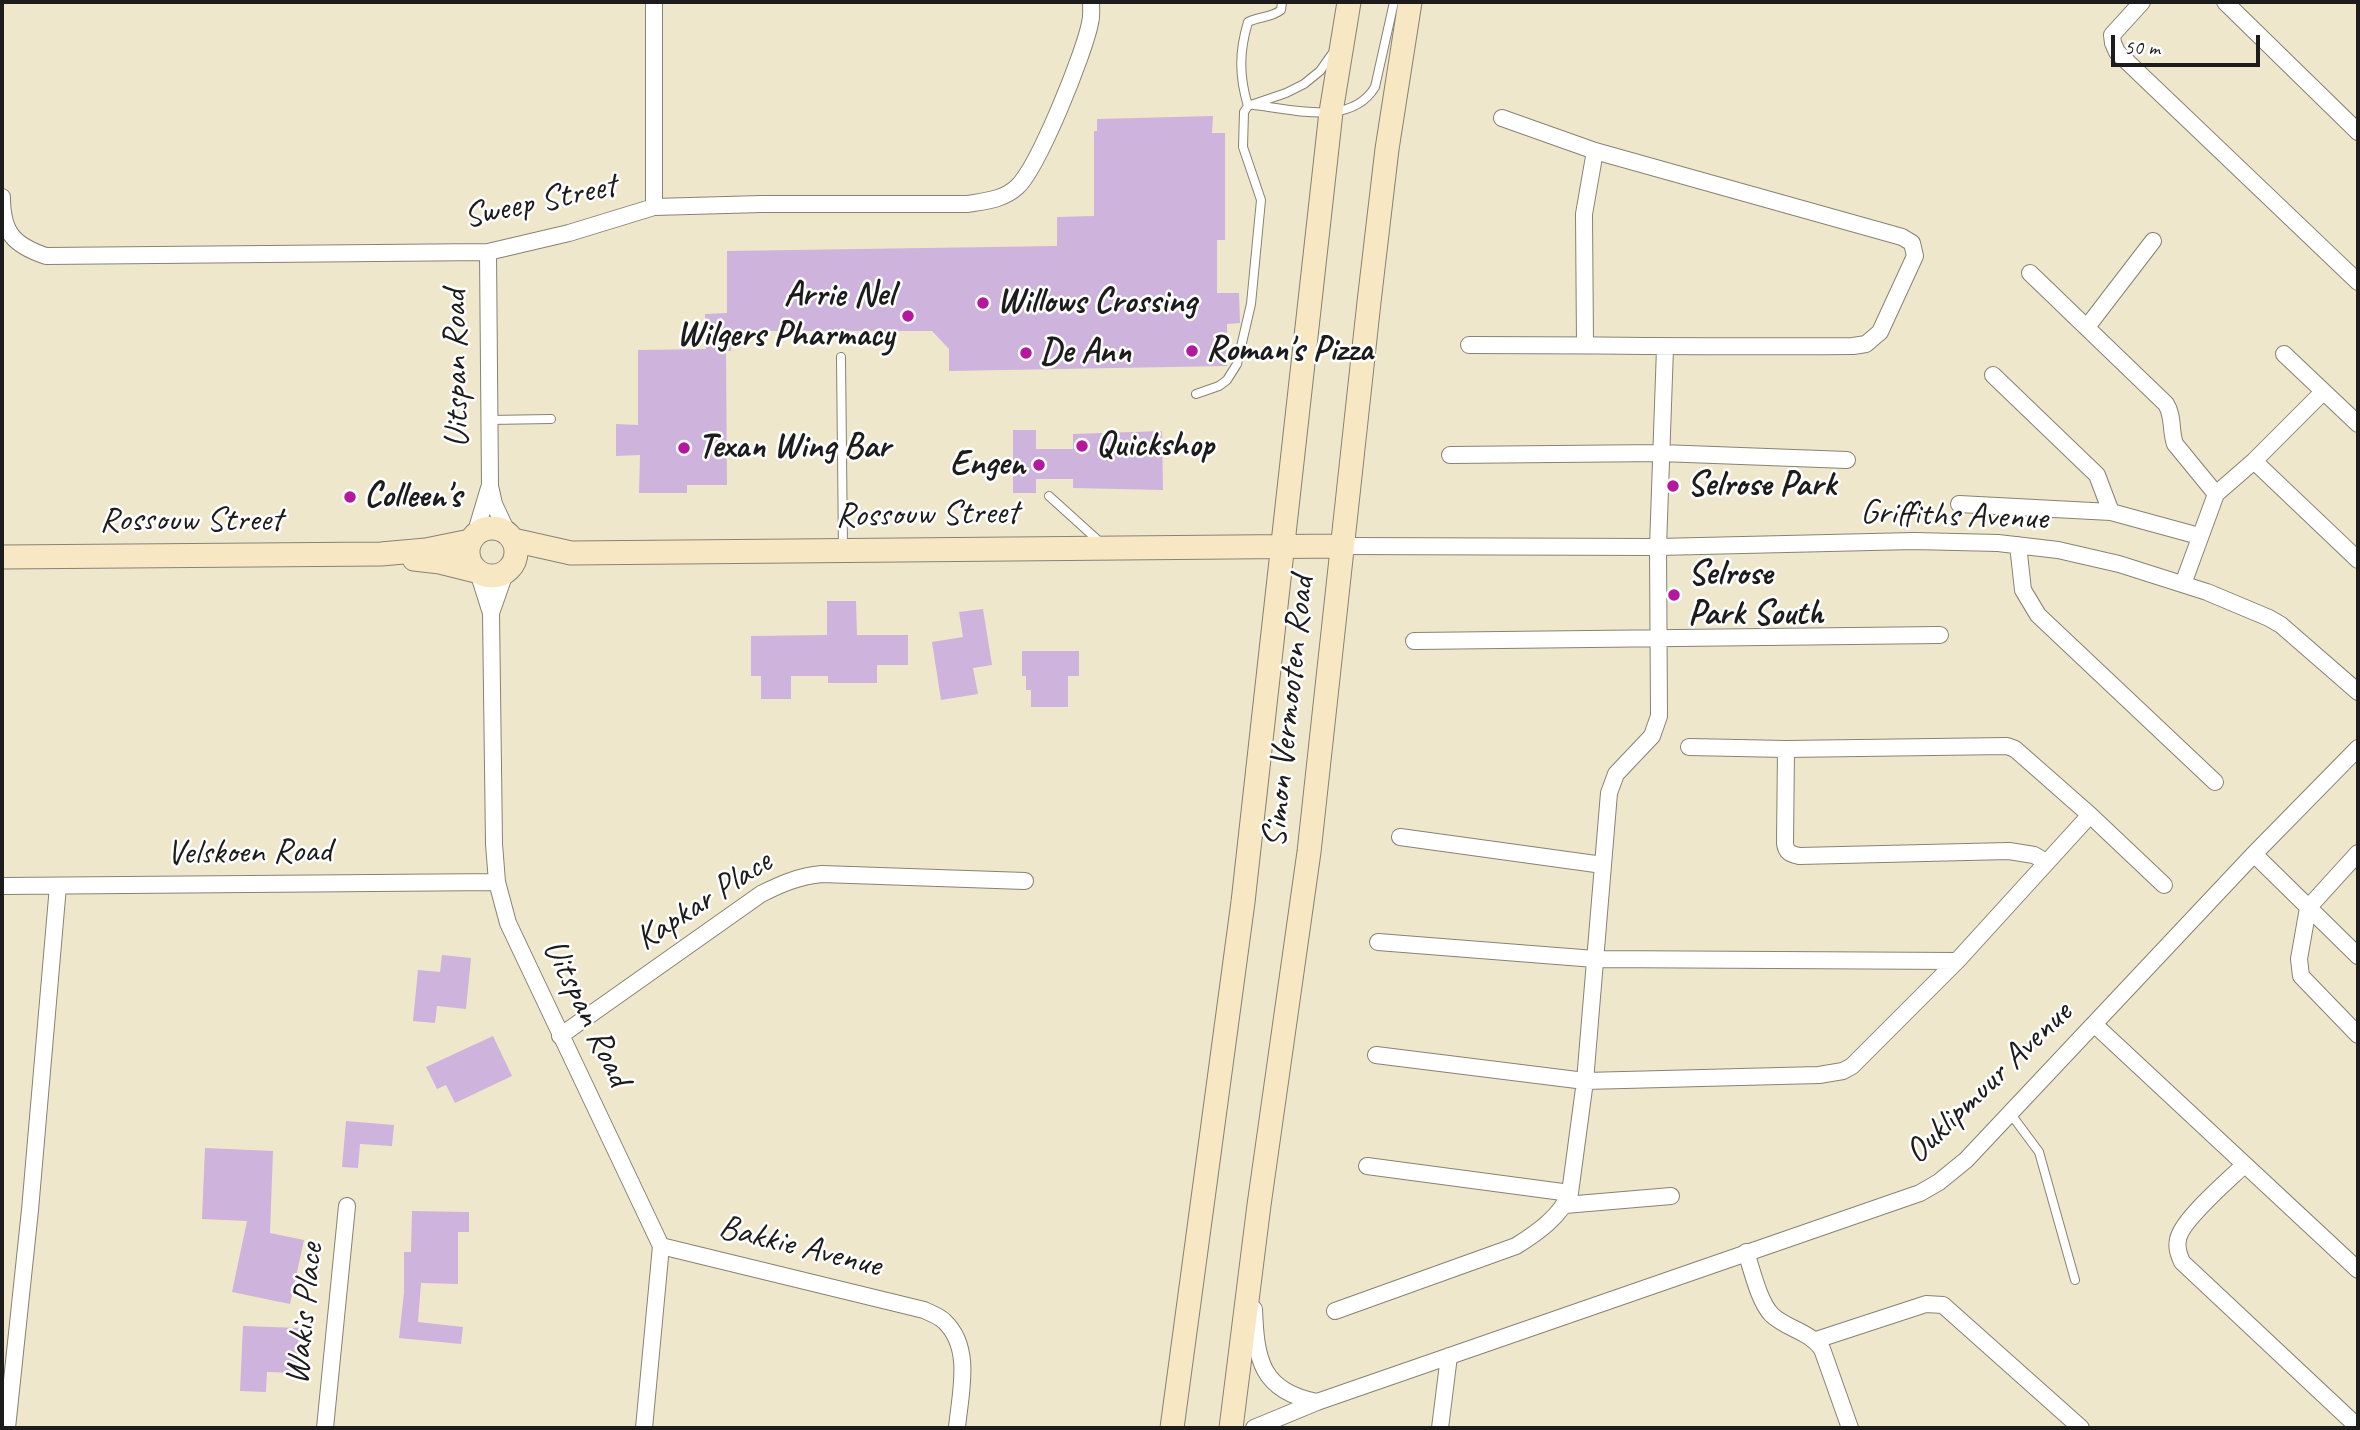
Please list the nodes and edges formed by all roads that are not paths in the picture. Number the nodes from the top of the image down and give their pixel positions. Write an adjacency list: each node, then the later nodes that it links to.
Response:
1 (654, 2): 16 (street)
2 (1091, 2): 16 (street, Sweep Street)
3 (1282, 2): 10 (lane)
4 (1349, 2): 9 (main road, Simon Vermooten Road)
5 (1394, 2): 11 (lane)
6 (1410, 2): 47 (main road, Simon Vermooten Road)
7 (2142, 2): 20 (street)
8 (2225, 2): 13 (street)
9 (1343, 38): 10 (lane); 11 (main road, Simon Vermooten Road)
10 (1250, 105): 11 (lane); 29 (lane)
11 (1331, 112): 45 (main road, Simon Vermooten Road)
12 (1502, 118): 14 (street)
13 (2358, 132)
14 (1595, 151): 23 (street); 24 (street)
15 (2, 197): 18 (street, Sweep Street)
16 (654, 208): 18 (street, Sweep Street)
17 (2153, 242): 21 (street)
18 (488, 252): 31 (street, Uitspan Road)
19 (2029, 273): 21 (street)
20 (2358, 282)
21 (2087, 327): 38 (street)
22 (1469, 345): 23 (street)
23 (1586, 345): 24 (street)
24 (1665, 348): 33 (street)
25 (2284, 354): 28 (street)
26 (841, 357): 50 (lane)
27 (1993, 375): 41 (street)
28 (2323, 392): 32 (street); 36 (street)
29 (1196, 394)
30 (551, 419): 31 (lane)
31 (489, 420): 37 (street, Uitspan Road)
32 (2358, 425)
33 (1661, 453): 34 (street); 35 (street); 48 (street)
34 (1450, 455)
35 (1847, 460)
36 (2254, 461): 38 (street); 54 (street)
37 (490, 486): 43 (street, Uitspan Road); 44 (street, Uitspan Road)
38 (2216, 494): 42 (street)
39 (1049, 496): 49 (lane)
40 (1959, 505): 41 (street)
41 (2111, 512): 42 (street)
42 (2199, 536): 57 (street)
43 (511, 537): 44 (main road); 51 (main road, Rossouw Street); 56 (main road)
44 (473, 538): 52 (main road, Rossouw Street); 55 (main road)
45 (1283, 545): 47 (main road, Rossouw Street); 49 (main road, Rossouw Street); 108 (main road, Simon Vermooten Road)
46 (2018, 545): 48 (street, Griffiths Avenue); 57 (street, Griffiths Avenue); 66 (street)
47 (1342, 546): 48 (street, Griffiths Avenue); 96 (main road, Simon Vermooten Road)
48 (1658, 547): 60 (street)
49 (1106, 548): 50 (main road, Rossouw Street)
50 (843, 551): 51 (main road, Rossouw Street)
51 (571, 553): 56 (main road, Rossouw Street)
52 (381, 554): 53 (main road, Rossouw Street); 55 (main road, Rossouw Street)
53 (2, 557)
54 (2358, 560)
55 (477, 571): 56 (main road); 58 (street, Uitspan Road)
56 (506, 573): 58 (street, Uitspan Road)
57 (2183, 584): 62 (street, Griffiths Avenue)
58 (491, 613): 74 (street, Uitspan Road)
59 (1940, 635): 60 (street)
60 (1660, 638): 61 (street); 72 (street)
61 (1414, 641)
62 (2358, 692)
63 (1689, 747): 65 (street)
64 (2358, 748): 70 (street, Ouklipmuur Avenue)
65 (1786, 749): 67 (street); 71 (street)
66 (2216, 782)
67 (2090, 815): 71 (street); 75 (street)
68 (1400, 837): 72 (street)
69 (2358, 853): 78 (street)
70 (2254, 854): 78 (street); 83 (street, Ouklipmuur Avenue)
71 (2046, 862): 82 (street)
72 (1603, 864): 81 (street)
73 (1025, 881): 85 (street, Kapkar Place)
74 (497, 882): 77 (street, Velskoen Road); 85 (street, Uitspan Road)
75 (2164, 885)
76 (2, 886): 77 (street, Velskoen Road)
77 (58, 886): 104 (street)
78 (2308, 908): 80 (street); 84 (street)
79 (1378, 942): 81 (street)
80 (2358, 956)
81 (1595, 959): 82 (street); 87 (street)
82 (1957, 961): 87 (street)
83 (2095, 1025): 88 (street, Ouklipmuur Avenue); 89 (street)
84 (2358, 1035)
85 (560, 1036): 94 (street, Uitspan Road)
86 (1376, 1055): 87 (street)
87 (1586, 1081): 92 (street)
88 (2010, 1113): 95 (street, Ouklipmuur Avenue); 98 (lane)
89 (2244, 1165): 97 (street); 103 (street)
90 (1367, 1166): 92 (street)
91 (1671, 1196): 92 (street)
92 (1568, 1199): 99 (street)
93 (347, 1206): 105 (street, Wakis Place)
94 (661, 1246): 106 (street); 107 (street, Bakkie Avenue)
95 (1746, 1252): 100 (street); 101 (street, Ouklipmuur Avenue)
96 (1252, 1263): 102 (street); 109 (main road, Simon Vermooten Road)
97 (2358, 1270)
98 (2075, 1280)
99 (1335, 1311)
100 (1816, 1340): 112 (street); 113 (street)
101 (1450, 1356): 102 (street, Ouklipmuur Avenue); 111 (street)
102 (1317, 1402): 110 (street, Ouklipmuur Avenue)
103 (2358, 1427)
104 (7, 1428)
105 (325, 1428)
106 (643, 1428)
107 (957, 1428)
108 (1172, 1428)
109 (1231, 1428)
110 (1254, 1428)
111 (1440, 1428)
112 (1850, 1428)
113 (2081, 1428)

